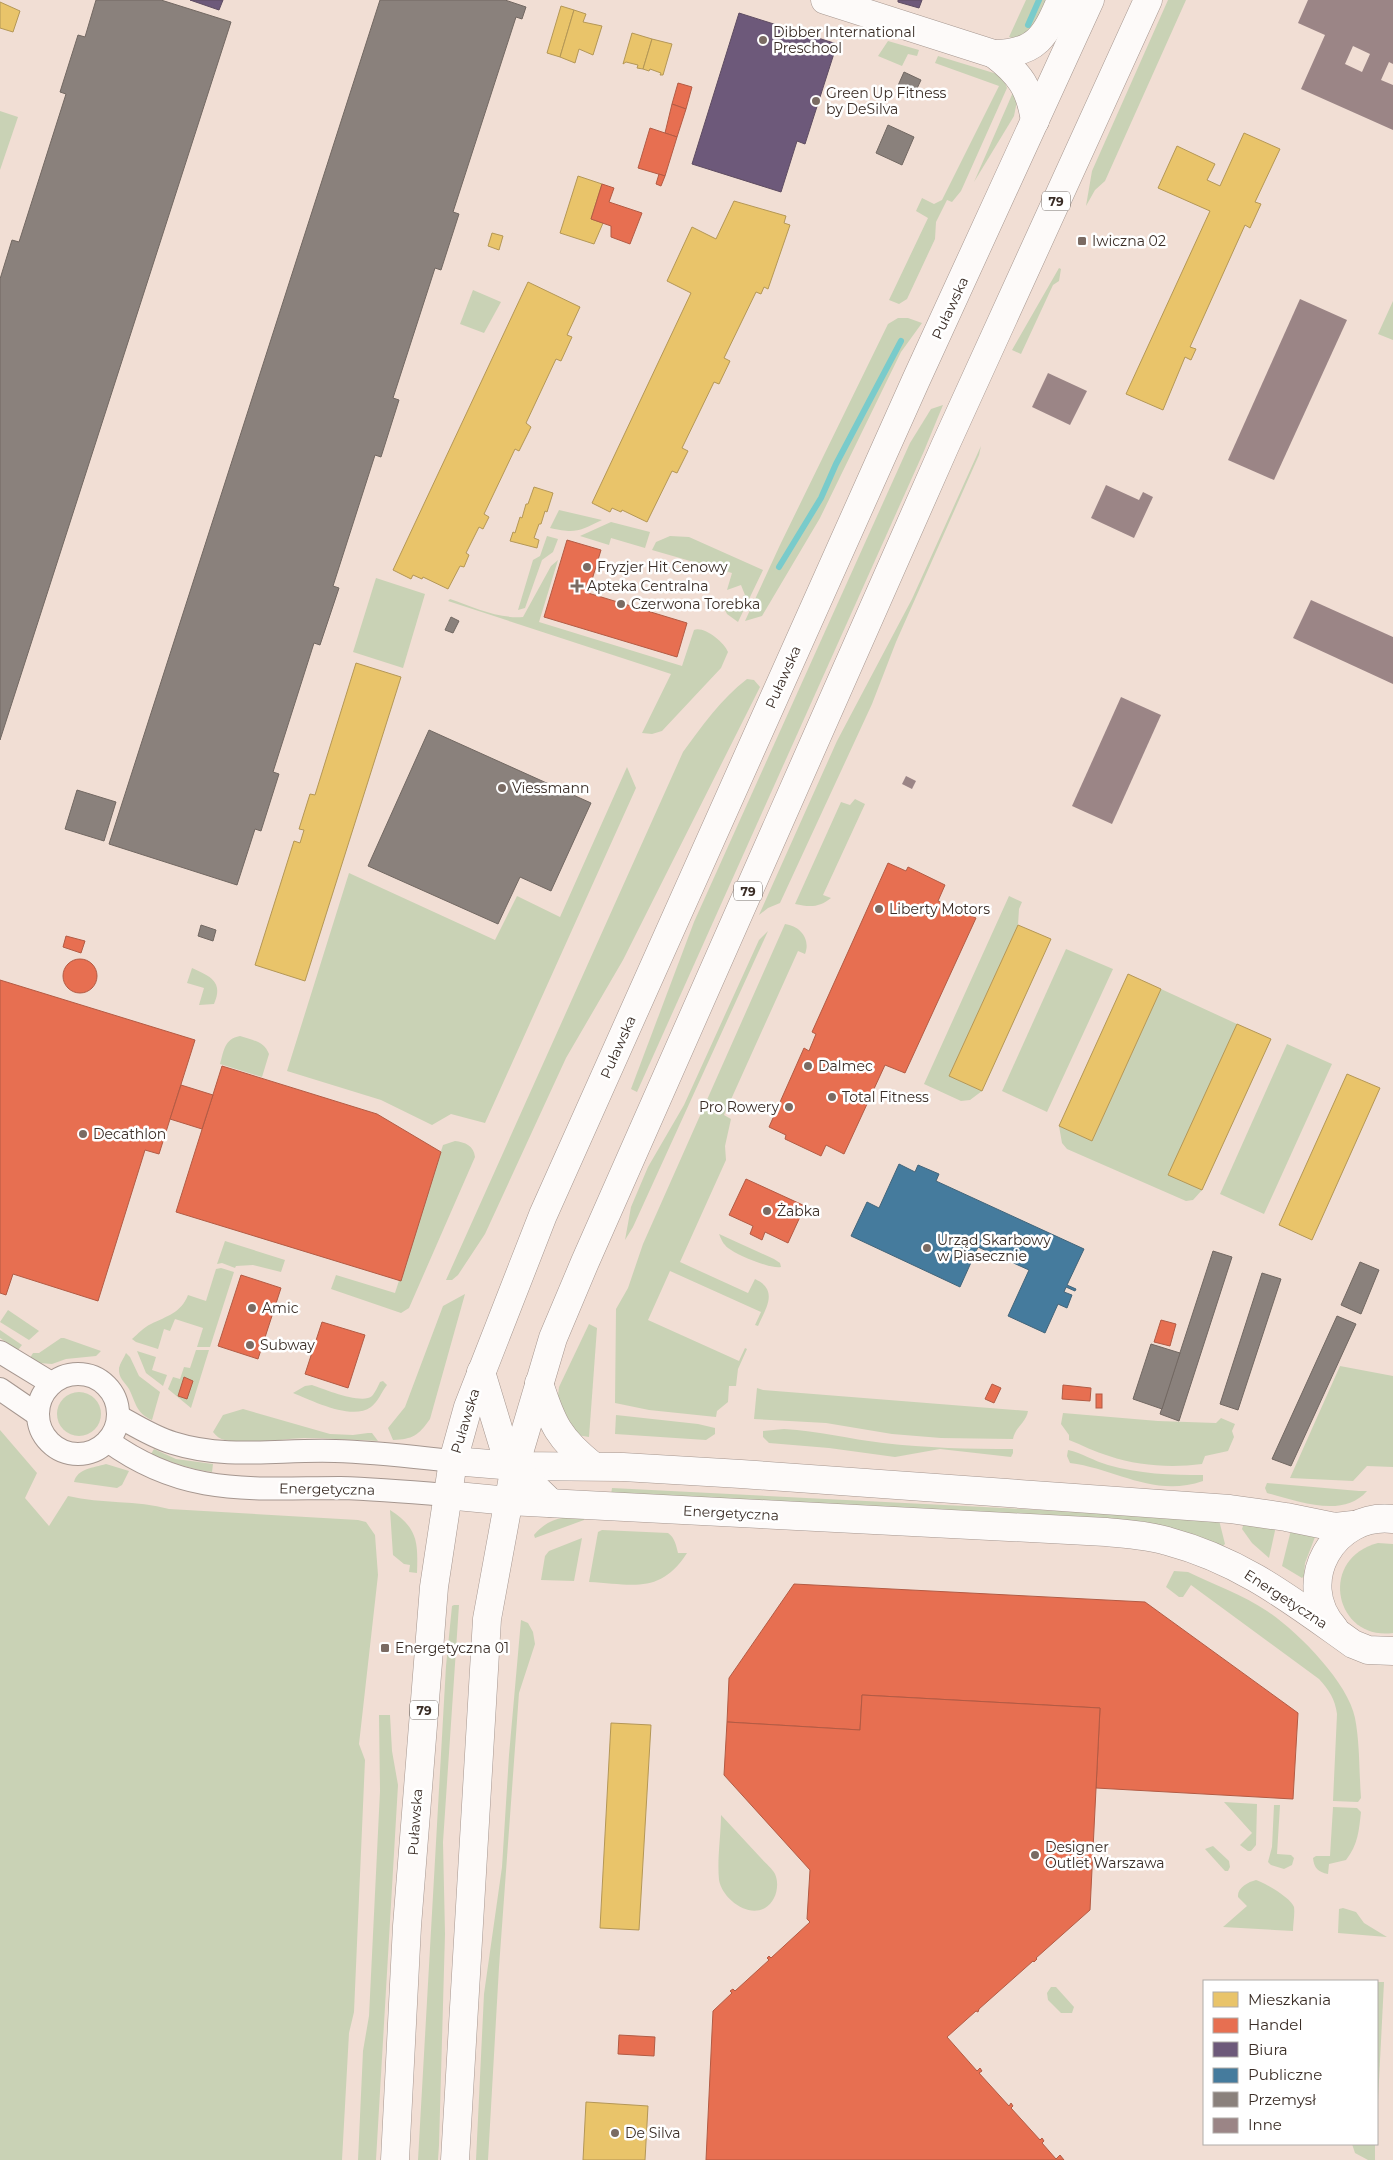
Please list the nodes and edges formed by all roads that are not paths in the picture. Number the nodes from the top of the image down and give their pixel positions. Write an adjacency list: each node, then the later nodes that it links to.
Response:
1 (824, 0): 5 (main road)
2 (1061, 0): 5 (main road)
3 (1090, 0): 6 (main road, Puławska / 79)
4 (1148, 0): 10 (main road, 79)
5 (994, 54): 6 (main road)
6 (1035, 121): 8 (main road, Puławska / 79)
7 (0, 1352): 9 (street)
8 (480, 1372): 15 (main road, Puławska / 79); 16 (main road)
9 (52, 1383): 12 (street); 13 (street)
10 (538, 1383): 16 (main road, 79); 17 (main road)
11 (0, 1389): 12 (street)
12 (38, 1414): 14 (street)
13 (118, 1416): 14 (street); 15 (street, Energetyczna)
14 (108, 1441): 18 (street, Energetyczna)
15 (453, 1461): 16 (main road, Energetyczna); 18 (main road, Puławska / 79)
16 (515, 1466): 17 (main road, Energetyczna); 19 (main road); 20 (main road)
17 (593, 1466): 22 (main road, Energetyczna)
18 (446, 1495): 19 (main road, Energetyczna); 25 (main road, Puławska / 79)
19 (509, 1501): 20 (main road, Energetyczna); 26 (main road)
20 (551, 1503): 23 (main road, Energetyczna)
21 (1393, 1519): 22 (main road, Energetyczna)
22 (1353, 1526): 23 (main road, Energetyczna)
23 (1340, 1635): 24 (main road, Energetyczna)
24 (1393, 1651)
25 (395, 2160)
26 (455, 2160)

